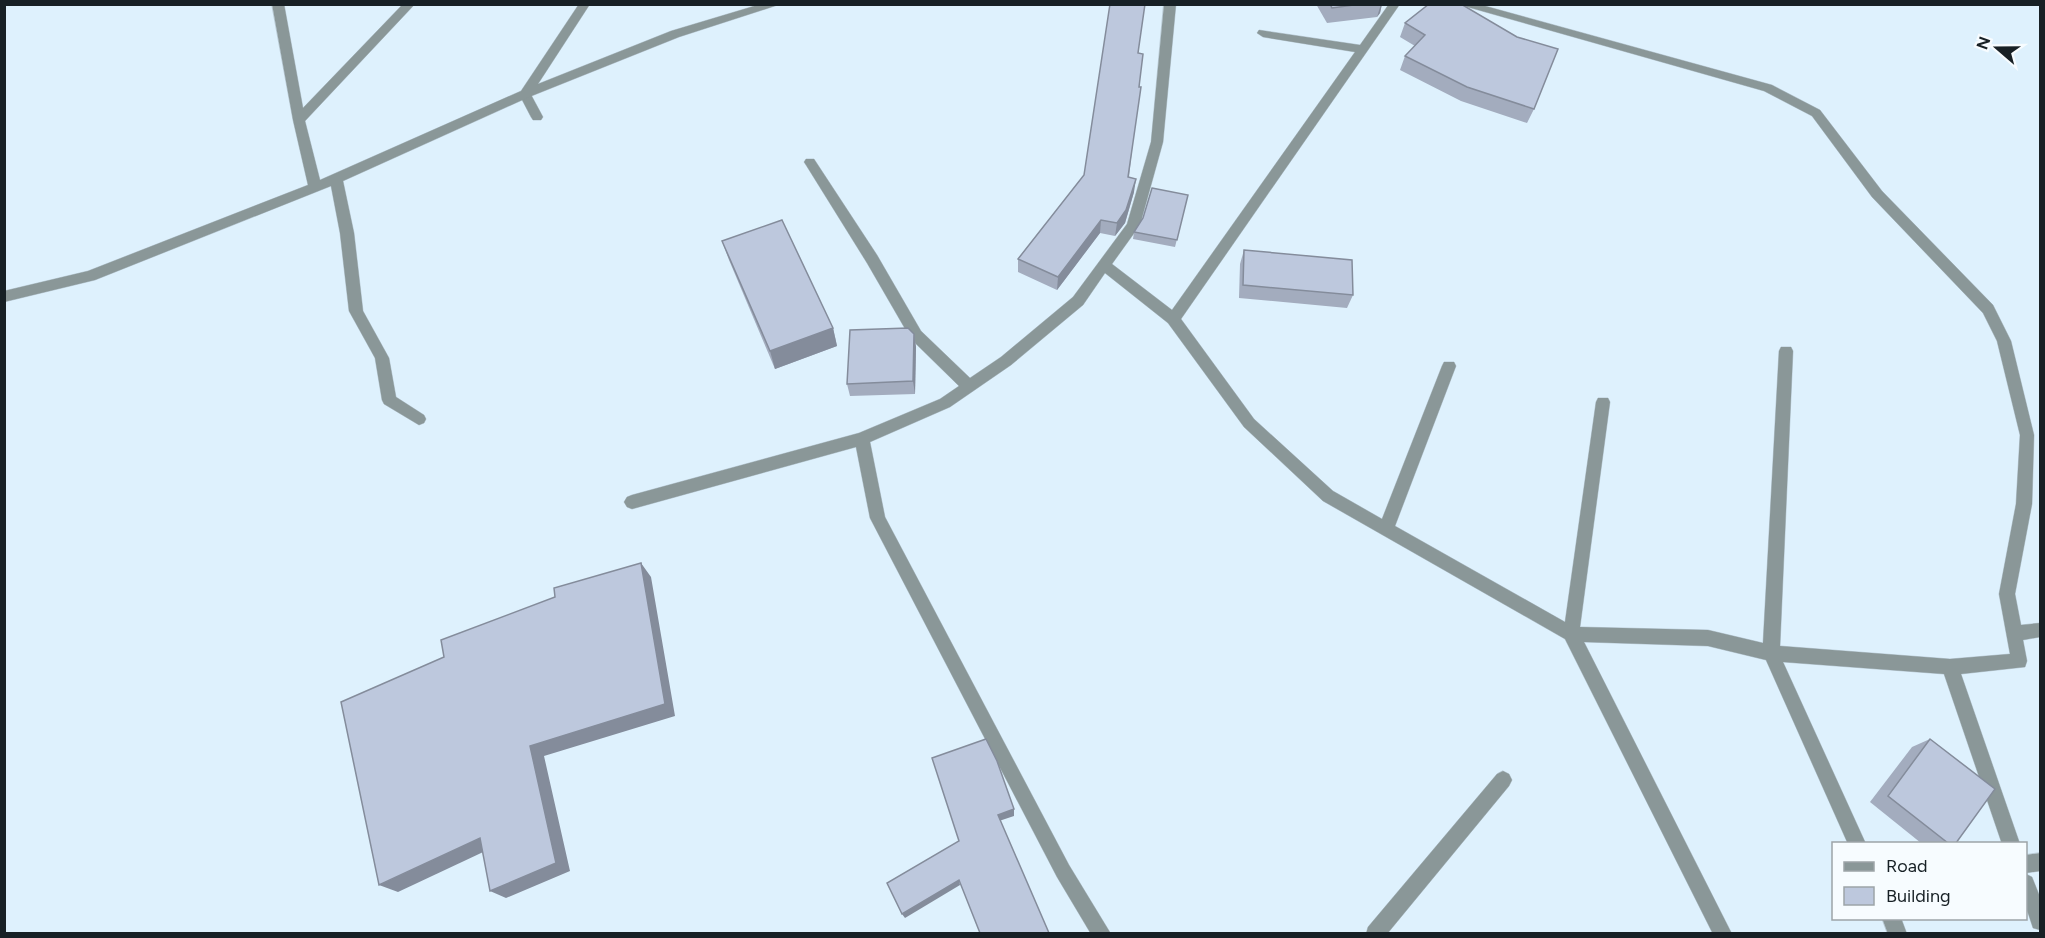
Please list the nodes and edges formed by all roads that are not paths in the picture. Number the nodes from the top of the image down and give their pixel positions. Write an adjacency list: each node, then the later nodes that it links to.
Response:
1 (278, 4): 12 (street)
2 (410, 4): 12 (street)
3 (585, 4): 10 (street)
4 (776, 4): 10 (street)
5 (1170, 4): 16 (street)
6 (1395, 4): 9 (street)
7 (1462, 4): 28 (street)
8 (1263, 33): 9 (street)
9 (1363, 49): 18 (street)
10 (525, 94): 11 (street); 14 (street)
11 (537, 117)
12 (299, 120): 15 (street)
13 (810, 162): 21 (street)
14 (336, 179): 15 (street); 23 (street)
15 (315, 187): 17 (street)
16 (1104, 265): 18 (street); 21 (street)
17 (4, 297)
18 (1173, 319): 26 (street)
19 (1786, 351): 30 (street)
20 (1449, 366): 26 (street)
21 (969, 387): 24 (street)
22 (1603, 402): 29 (street)
23 (419, 419)
24 (862, 439): 25 (street); 37 (street)
25 (632, 502)
26 (1386, 528): 29 (street)
27 (2040, 630): 28 (street)
28 (2015, 633): 31 (street)
29 (1571, 634): 30 (street); 39 (street)
30 (1771, 653): 31 (street); 33 (street)
31 (1950, 667): 34 (street)
32 (1503, 780): 38 (street)
33 (1857, 842)
34 (2011, 842)
35 (2027, 888): 36 (street)
36 (2040, 921)
37 (1102, 933)
38 (1375, 933)
39 (1723, 933)

